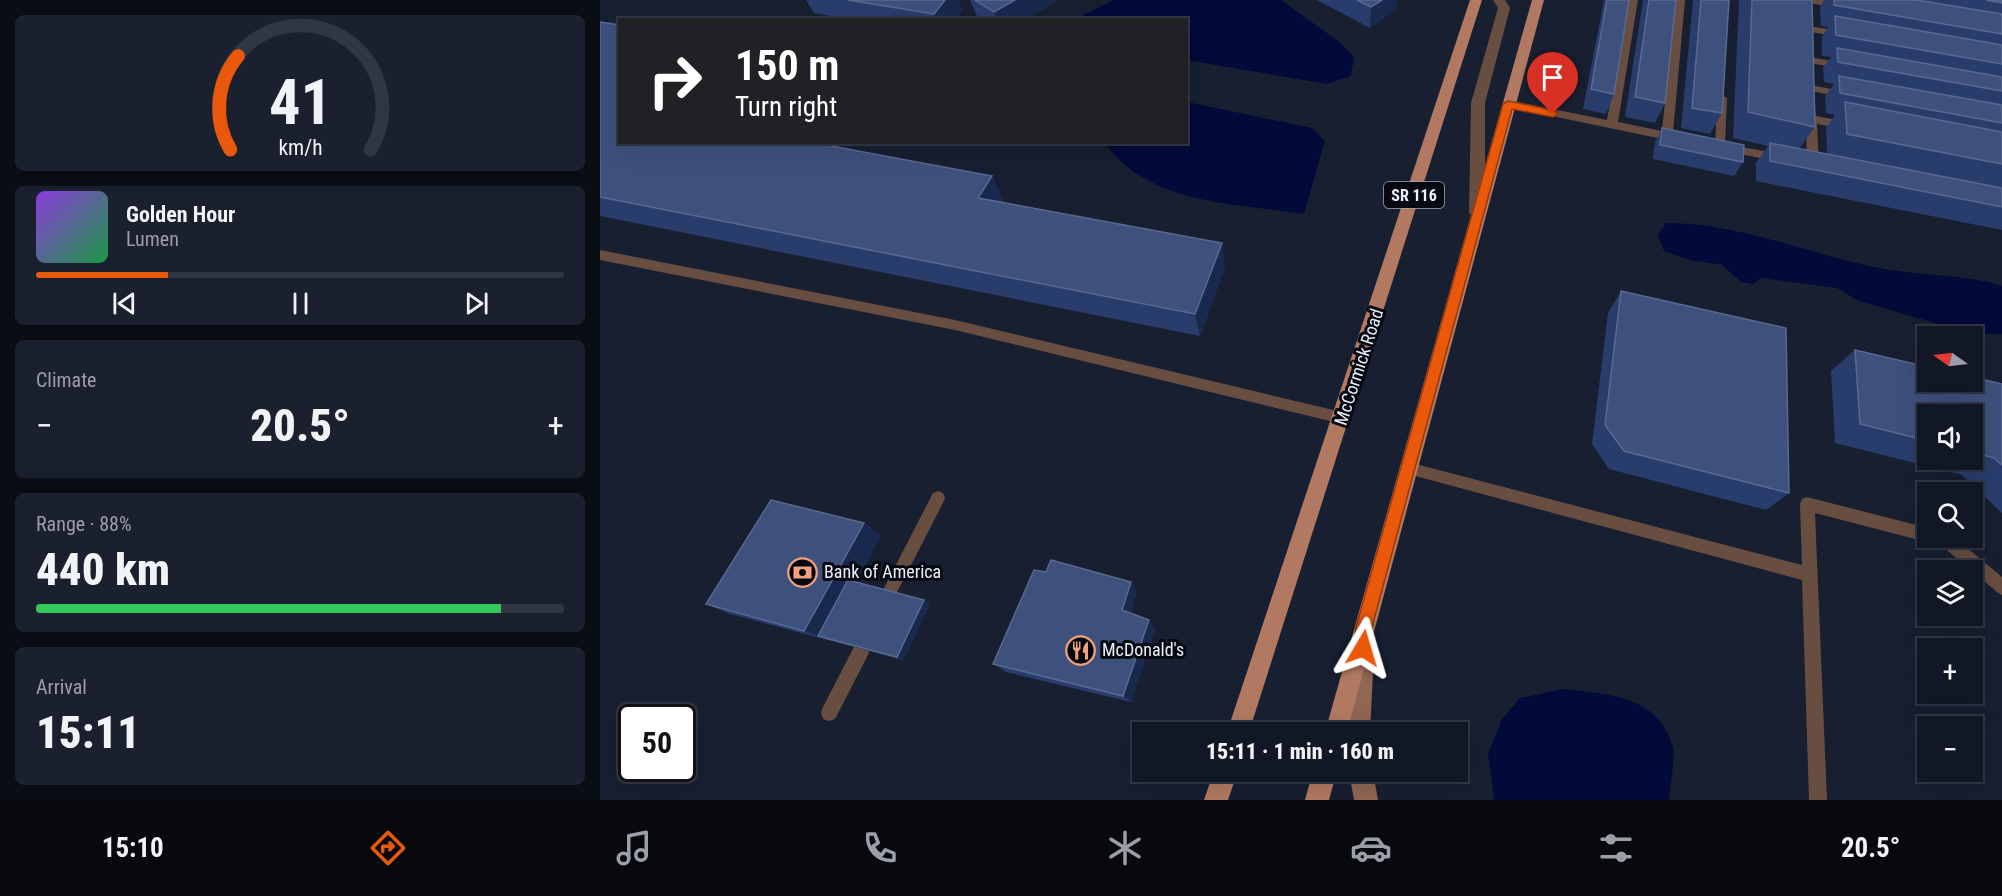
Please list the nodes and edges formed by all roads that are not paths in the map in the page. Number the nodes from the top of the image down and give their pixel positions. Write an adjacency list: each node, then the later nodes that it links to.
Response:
1 (1476, 0): 20 (main road, McCormick Road / SR 116)
2 (1499, 0): 18 (street)
3 (1538, 0): 12 (main road)
4 (1633, 0): 14 (lane)
5 (1680, 0): 16 (lane)
6 (1854, 8): 8 (lane)
7 (1854, 37): 8 (lane)
8 (1809, 40): 9 (lane); 11 (lane); 13 (lane)
9 (1855, 68)
10 (1722, 90): 13 (lane)
11 (1856, 96)
12 (1508, 104): 14 (lane); 18 (main road)
13 (1811, 119): 15 (lane)
14 (1612, 125): 16 (lane)
15 (1856, 128)
16 (1667, 136): 17 (lane)
17 (1688, 140)
18 (1477, 213): 21 (main road)
19 (600, 255): 20 (lane)
20 (1342, 418): 31 (main road, McCormick Road / SR 116)
21 (1408, 468): 25 (lane); 28 (main road)
22 (938, 498): 27 (lane)
23 (1917, 532): 25 (lane)
24 (1956, 548): 26 (lane)
25 (1809, 574): 40 (lane)
26 (2002, 587)
27 (889, 593)
28 (1364, 627): 32 (main road); 33 (main road)
29 (862, 649): 30 (lane)
30 (829, 713)
31 (1241, 722)
32 (1339, 722)
33 (1359, 722)
34 (1222, 782): 37 (main road)
35 (1322, 782): 38 (main road)
36 (1362, 782): 39 (main road)
37 (1216, 800)
38 (1317, 800)
39 (1366, 800)
40 (1818, 800)

